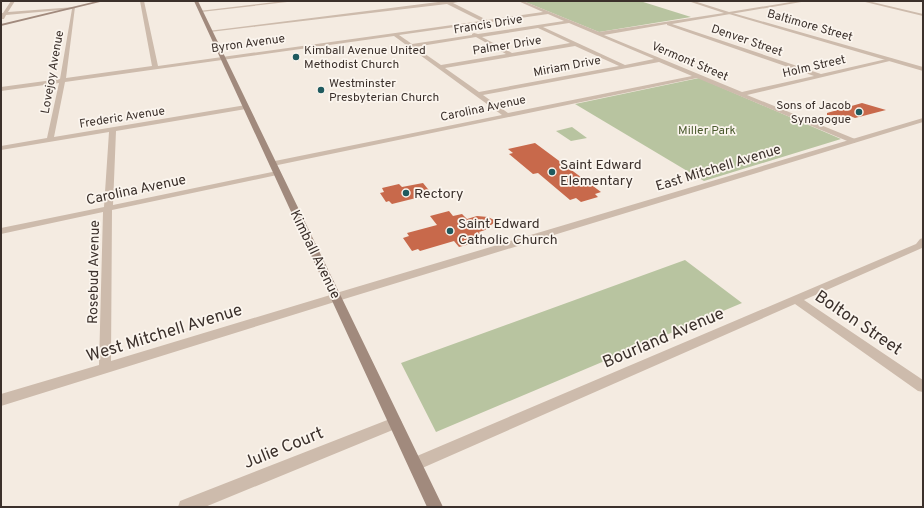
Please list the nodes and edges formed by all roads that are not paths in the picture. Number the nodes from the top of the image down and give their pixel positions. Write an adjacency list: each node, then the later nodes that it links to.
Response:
1 (13, 1): 17 (street)
2 (102, 1): 13 (main road)
3 (142, 1): 36 (street)
4 (196, 1): 14 (main road, Kimball Avenue)
5 (294, 1): 11 (street)
6 (461, 1): 12 (street)
7 (520, 1): 15 (street, Vermont Street)
8 (690, 1): 16 (street, Baltimore Street)
9 (805, 1): 16 (street)
10 (863, 1): 18 (street)
11 (273, 2): 14 (street)
12 (447, 2): 20 (street); 26 (street)
13 (74, 8): 17 (street); 23 (main road); 42 (street, Lovejoy Avenue)
14 (201, 11): 26 (main road, Kimball Avenue)
15 (548, 13): 20 (street, Byron Avenue); 21 (street, Vermont Street)
16 (731, 13): 22 (street); 35 (street, Baltimore Street)
17 (3, 14): 19 (street)
18 (923, 15)
19 (1, 20)
20 (485, 21): 24 (street, Byron Avenue)
21 (569, 22): 25 (street, Francis Drive); 28 (street, Vermont Street)
22 (667, 23): 28 (street); 41 (street, Denver Street)
23 (1, 25)
24 (458, 25): 27 (street, Byron Avenue); 29 (street)
25 (537, 26): 29 (street, Francis Drive); 30 (street)
26 (210, 31): 33 (main road, Kimball Avenue)
27 (394, 34): 31 (street); 33 (street, Byron Avenue)
28 (598, 34): 34 (street, Vermont Street)
29 (477, 36): 31 (street, Francis Drive); 32 (street)
30 (576, 44): 32 (street, Palmer Drive); 38 (street)
31 (410, 46): 37 (street)
32 (511, 55): 37 (street, Palmer Drive)
33 (222, 57): 36 (street, Byron Avenue); 46 (main road, Kimball Avenue)
34 (660, 60): 38 (street, Miriam Drive); 40 (street, Vermont Street)
35 (891, 60): 39 (street, Baltimore Street); 41 (street, Holm Street)
36 (155, 66): 42 (street, Byron Avenue)
37 (440, 67): 44 (street)
38 (626, 67): 44 (street, Miriam Drive)
39 (923, 69)
40 (698, 76): 45 (street, Vermont Street); 47 (street, Carolina Avenue)
41 (820, 76): 45 (street, Holm Street)
42 (63, 79): 43 (street, Byron Avenue); 50 (street, Lovejoy Avenue)
43 (1, 89)
44 (478, 94): 47 (street)
45 (742, 94): 51 (street, Vermont Street)
46 (246, 107): 49 (street, Frederic Avenue); 53 (main road, Kimball Avenue)
47 (508, 116): 53 (street, Carolina Avenue)
48 (922, 120): 51 (street, East Mitchell Avenue)
49 (113, 130): 50 (street, Frederic Avenue); 54 (street, Rosebud Avenue)
50 (50, 140): 52 (street, Frederic Avenue)
51 (852, 141): 57 (street, East Mitchell Avenue)
52 (1, 148)
53 (275, 169): 54 (street, Carolina Avenue); 57 (main road, Kimball Avenue)
54 (108, 208): 55 (street, Carolina Avenue); 59 (street, Rosebud Avenue)
55 (1, 231)
56 (923, 241): 58 (street, Bourland Avenue)
57 (337, 297): 59 (street, West Mitchell Avenue); 62 (main road, Kimball Avenue)
58 (796, 299): 60 (street, Bolton Street); 63 (street, Bourland Avenue)
59 (105, 368): 61 (street, West Mitchell Avenue)
60 (923, 387)
61 (1, 400)
62 (395, 423): 63 (main road, Kimball Avenue); 64 (street, Julie Court)
63 (415, 464): 65 (main road, Kimball Avenue)
64 (186, 507)
65 (435, 507)

